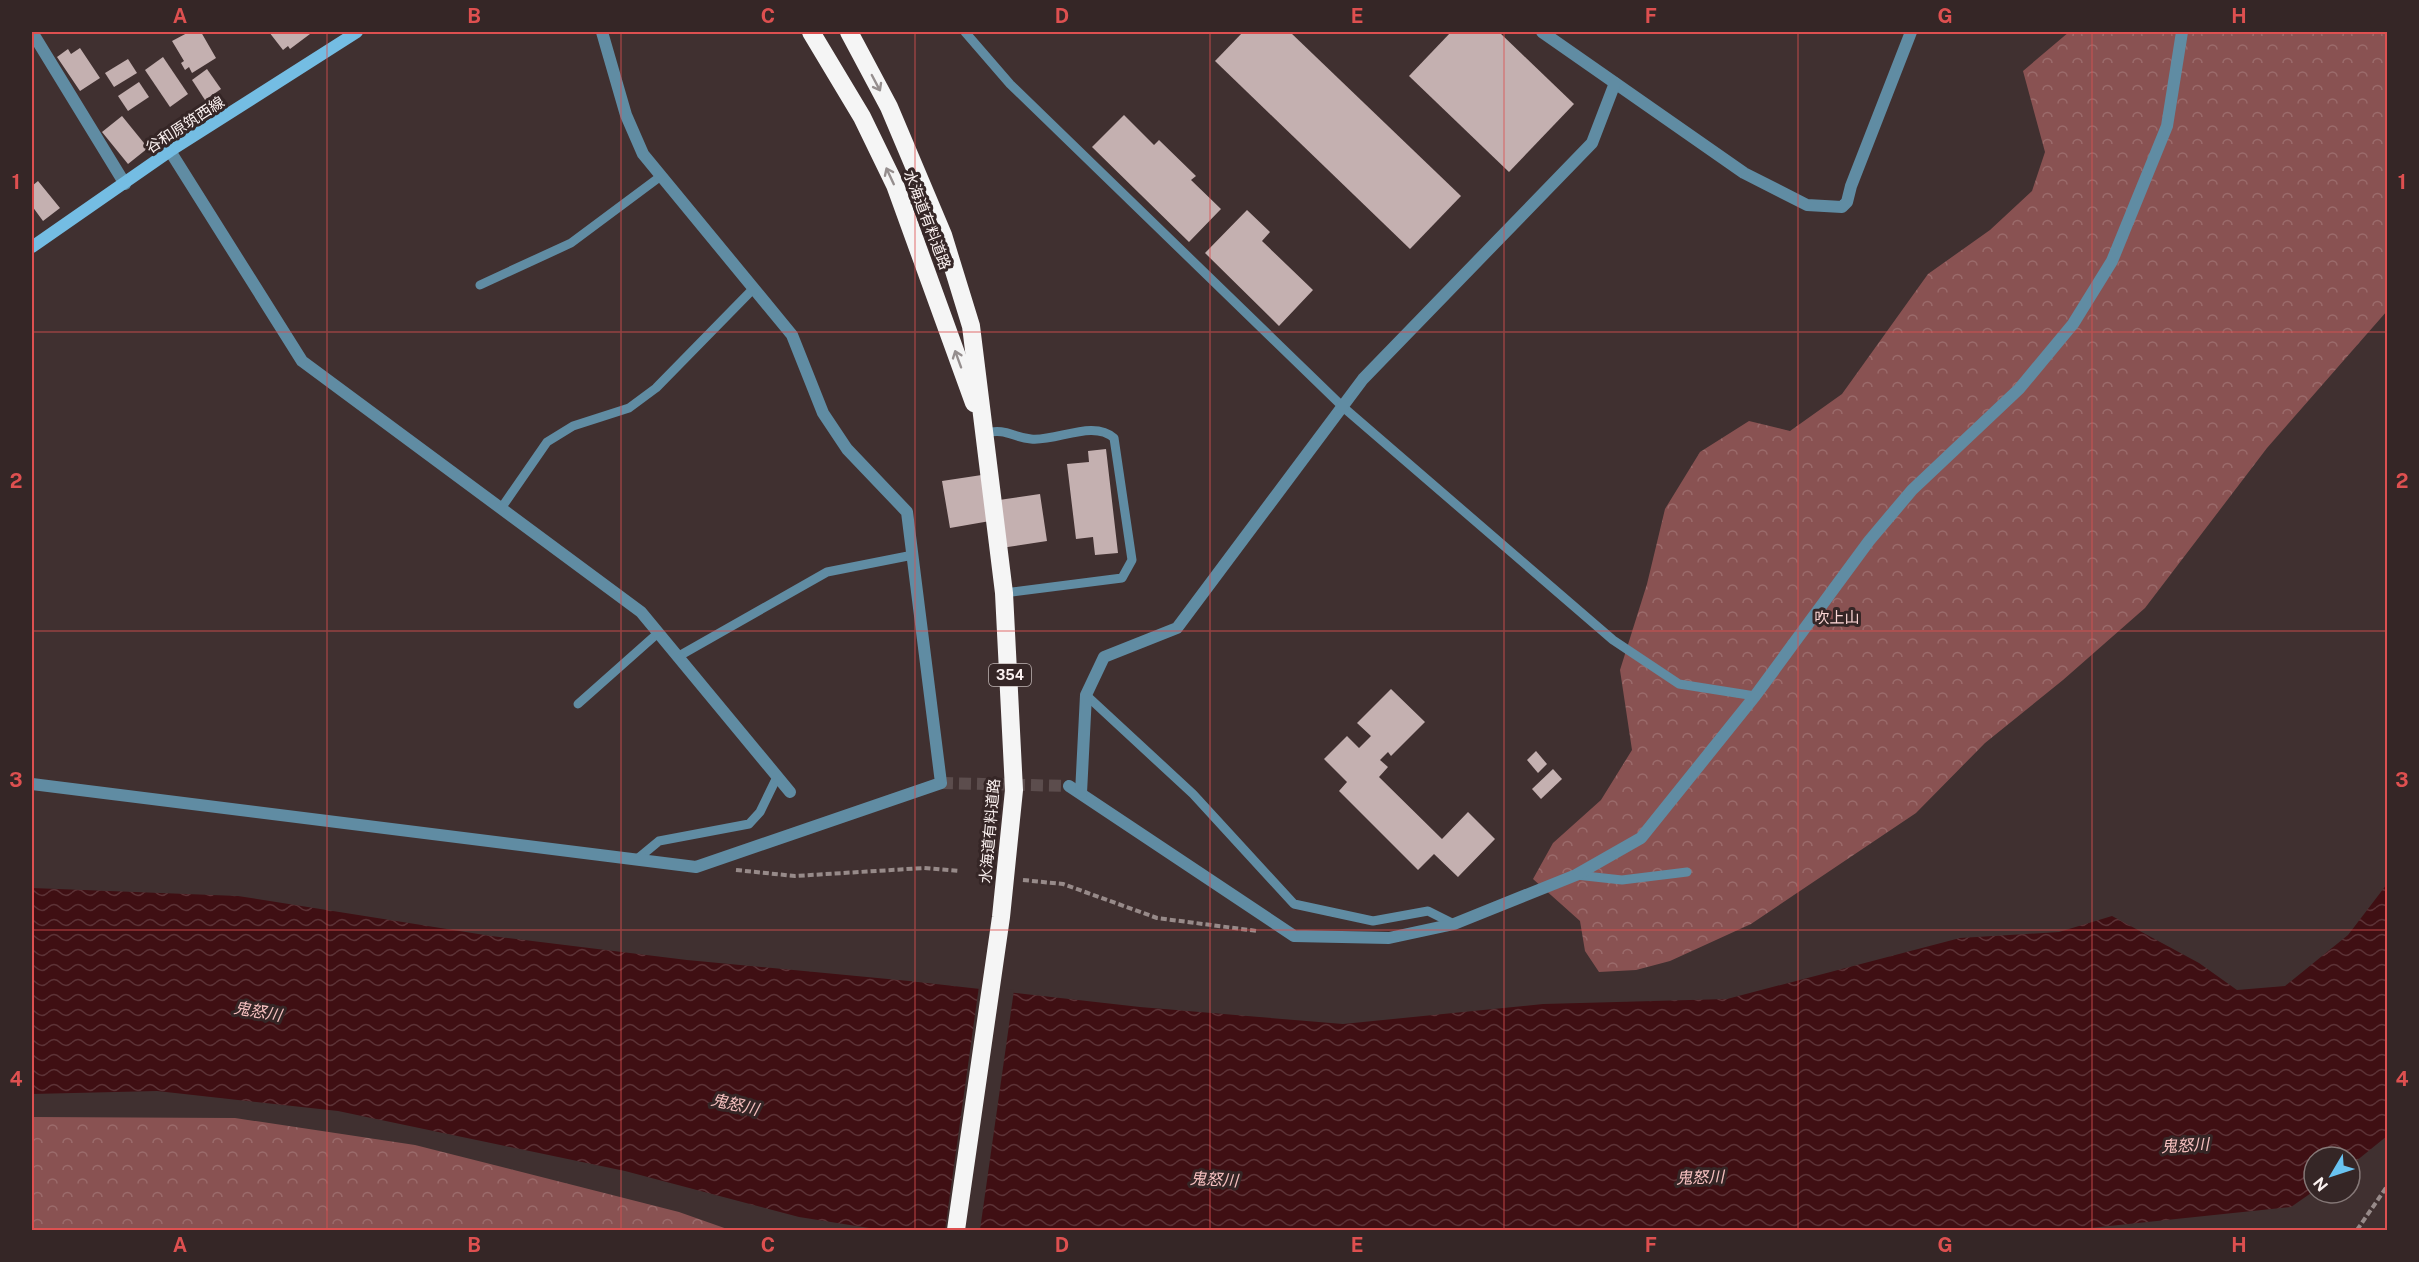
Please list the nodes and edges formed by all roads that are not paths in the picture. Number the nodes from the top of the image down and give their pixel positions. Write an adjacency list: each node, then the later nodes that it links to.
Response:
1 (32, 32): 13 (street)
2 (357, 32): 11 (main road, 谷和原筑西線)
3 (602, 32): 12 (street)
4 (811, 32): 18 (highway, 水海道有料道路 / 354, one-way to 4)
5 (849, 32): 18 (highway, 水海道有料道路 / 354, one-way to 18)
6 (965, 32): 17 (lane)
7 (1542, 32): 10 (street)
8 (1911, 32): 10 (street)
9 (2182, 32): 25 (street)
10 (1615, 83): 17 (street)
11 (170, 151): 13 (main road, 谷和原筑西線); 19 (street)
12 (661, 176): 15 (lane); 16 (street)
13 (125, 184): 14 (main road, 谷和原筑西線)
14 (32, 247)
15 (480, 285)
16 (754, 288): 19 (lane); 20 (street)
17 (1343, 406): 24 (street); 25 (lane)
18 (985, 433): 21 (highway, 水海道有料道路 / 354); 21 (lane)
19 (502, 507): 22 (street)
20 (913, 555): 23 (lane); 32 (street)
21 (1004, 593): 36 (highway, 水海道有料道路 / 354)
22 (658, 633): 23 (street); 26 (lane)
23 (679, 656): 27 (street)
24 (1086, 695): 31 (street); 35 (lane)
25 (1755, 696): 34 (street)
26 (578, 705)
27 (777, 777): 30 (street); 32 (lane)
28 (32, 784): 32 (street)
29 (1069, 786): 31 (street)
30 (790, 792)
31 (1081, 793): 35 (street)
32 (636, 860)
33 (1687, 872): 34 (lane)
34 (1576, 874): 35 (street)
35 (1454, 924)
36 (956, 1230)

